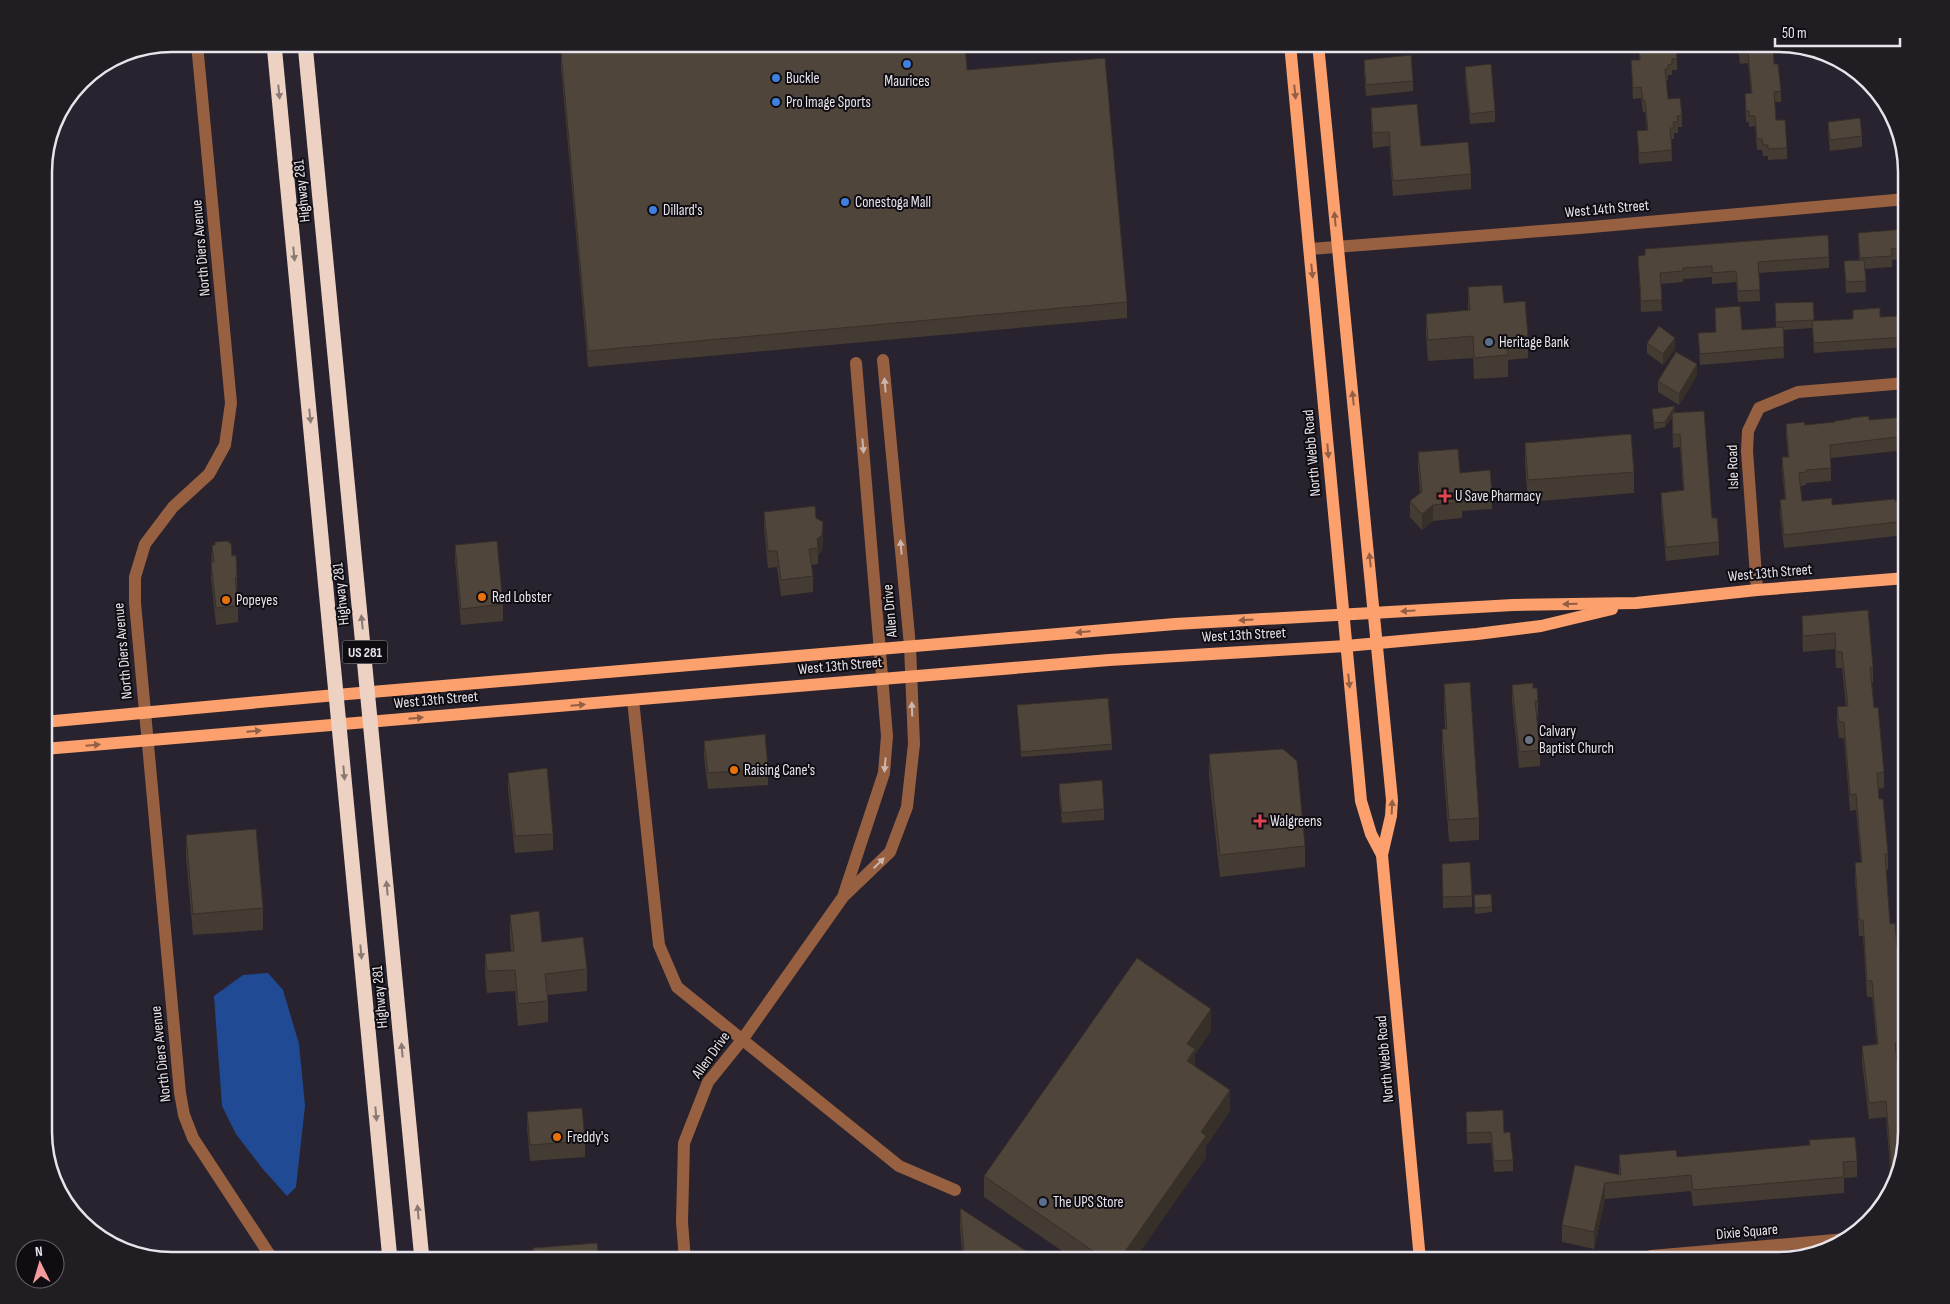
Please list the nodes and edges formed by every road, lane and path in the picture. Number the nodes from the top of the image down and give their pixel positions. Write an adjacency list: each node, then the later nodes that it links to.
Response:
1 (198, 52): 26 (street, North Diers Avenue)
2 (275, 52): 24 (highway, Highway 281 / US 281, one-way to 24)
3 (306, 52): 23 (highway, Highway 281 / US 281, one-way to 3)
4 (1291, 52): 8 (main road, North Webb Road, one-way to 8)
5 (1319, 52): 7 (main road, North Webb Road, one-way to 5)
6 (1898, 200): 7 (street, West 14th Street)
7 (1337, 247): 8 (street, West 14th Street); 15 (main road, North Webb Road, one-way to 7)
8 (1310, 248): 16 (main road, North Webb Road, one-way to 16)
9 (883, 360): 18 (street, Allen Drive, one-way to 9)
10 (856, 363): 20 (street, Allen Drive, one-way to 20)
11 (1898, 384): 13 (street, Isle Road)
12 (1898, 579): 13 (main road, West 13th Street)
13 (1758, 590): 14 (main road, West 13th Street)
14 (1636, 603): 15 (main road, West 13th Street, one-way to 15); 17 (main road, West 13th Street)
15 (1375, 613): 16 (main road, West 13th Street); 17 (main road, North Webb Road)
16 (1343, 615): 18 (main road, West 13th Street, one-way to 18); 19 (main road, North Webb Road)
17 (1378, 643): 19 (main road, West 13th Street); 32 (main road, North Webb Road, one-way to 17)
18 (910, 646): 20 (main road, West 13th Street); 21 (street, Allen Drive)
19 (1346, 646): 21 (main road, West 13th Street); 32 (main road, North Webb Road, one-way to 32)
20 (880, 648): 22 (street, Allen Drive); 23 (main road, West 13th Street)
21 (911, 677): 22 (main road, West 13th Street); 33 (street, Allen Drive, one-way to 21)
22 (882, 679): 25 (main road, West 13th Street); 33 (street, Allen Drive, one-way to 33)
23 (369, 692): 24 (main road, West 13th Street); 28 (highway, Highway 281 / US 281)
24 (336, 695): 26 (main road, West 13th Street); 29 (highway, Highway 281 / US 281)
25 (633, 700): 28 (main road, West 13th Street, one-way to 25); 34 (street)
26 (145, 714): 27 (main road, West 13th Street); 30 (street, North Diers Avenue)
27 (53, 721)
28 (371, 722): 29 (main road, West 13th Street); 39 (highway, Highway 281 / US 281, one-way to 28)
29 (339, 724): 30 (main road, West 13th Street, one-way to 29); 38 (highway, Highway 281 / US 281, one-way to 38)
30 (147, 740): 31 (main road, West 13th Street, one-way to 30); 37 (street, North Diers Avenue)
31 (53, 748)
32 (1382, 855): 41 (main road, North Webb Road)
33 (843, 897): 34 (street, Allen Drive)
34 (742, 1040): 35 (street); 40 (street, Allen Drive)
35 (955, 1190)
36 (1823, 1242): 42 (street, Dixie Square)
37 (268, 1252)
38 (389, 1252)
39 (421, 1252)
40 (684, 1252)
41 (1419, 1252)
42 (1700, 1252)

